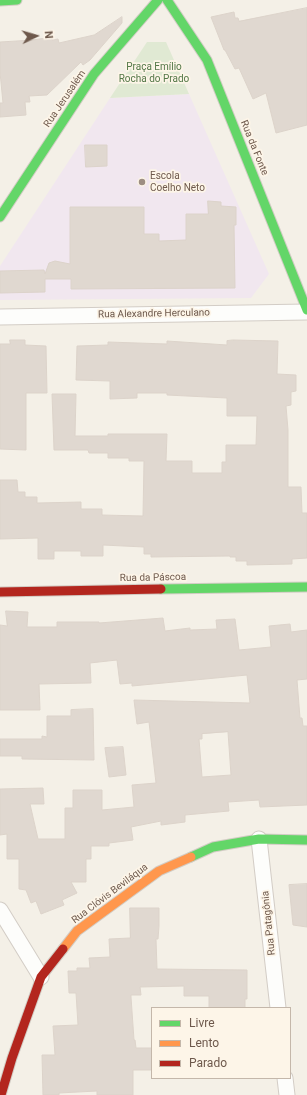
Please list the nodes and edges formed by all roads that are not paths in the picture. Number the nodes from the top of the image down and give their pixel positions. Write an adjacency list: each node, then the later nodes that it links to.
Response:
1 (17, 0): 4 (street)
2 (158, 0): 5 (street, Rua Jerusalém)
3 (167, 0): 6 (street, Rua da Fonte)
4 (0, 1)
5 (0, 217)
6 (307, 311): 7 (street, Rua Alexandre Herculano)
7 (0, 317)
8 (307, 587): 9 (street, Rua da Páscoa)
9 (0, 592)
10 (259, 838): 11 (street, Rua Clóvis Beviláqua); 13 (street, Rua Clóvis Beviláqua); 14 (street, Rua Patagônia)
11 (307, 840)
12 (0, 910): 13 (street)
13 (41, 977): 15 (street, Rua Clóvis Beviláqua)
14 (278, 1007)
15 (6, 1060): 17 (street, Rua Clóvis Beviláqua)
16 (285, 1079): 18 (street)
17 (1, 1095)
18 (287, 1095)

